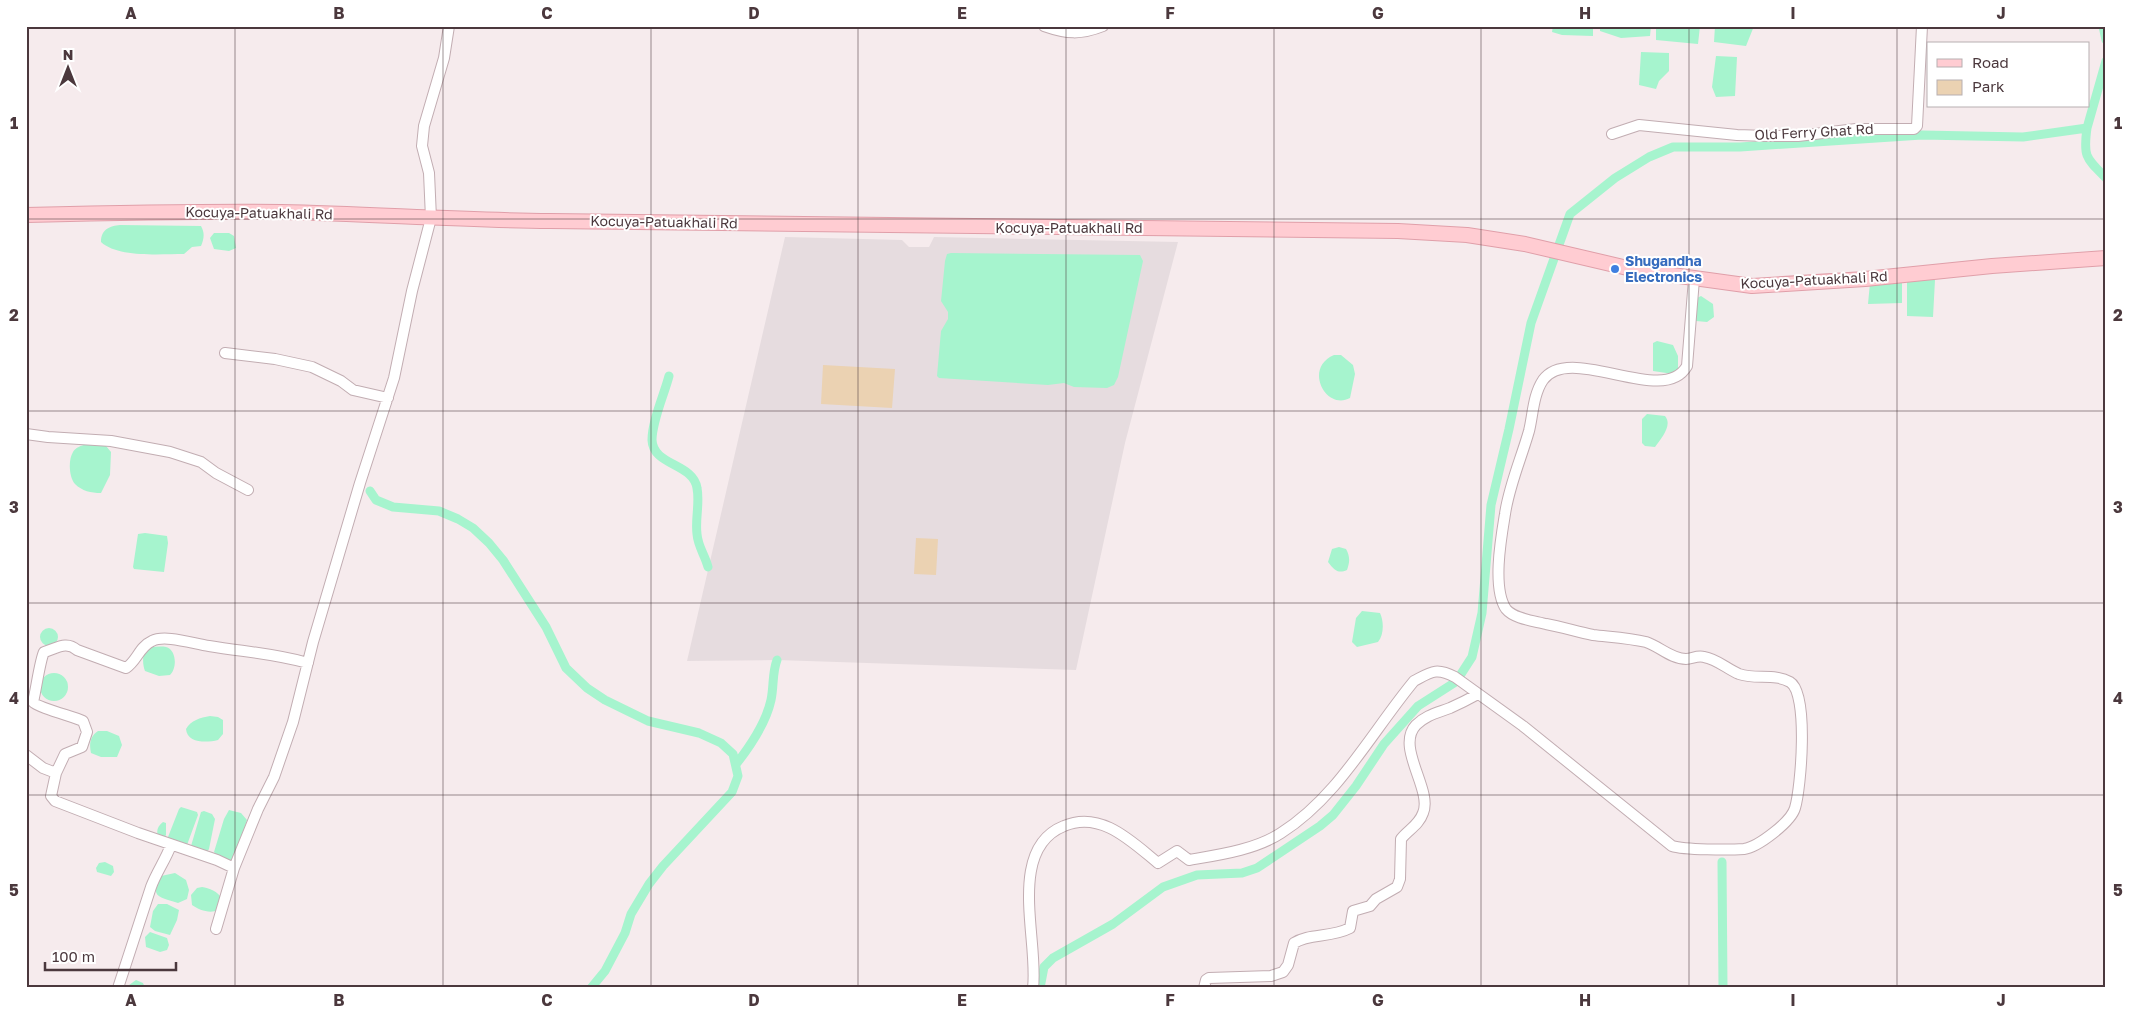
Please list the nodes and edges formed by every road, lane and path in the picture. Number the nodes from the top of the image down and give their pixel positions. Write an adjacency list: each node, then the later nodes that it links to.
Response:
1 (449, 26): 7 (street)
2 (1044, 26): 3 (street)
3 (1103, 26)
4 (1922, 26): 5 (street, Old Ferry Ghat Rd)
5 (1612, 134)
6 (26, 215): 7 (main road, Kocuya-Patuakhali Rd)
7 (431, 218): 9 (main road, Kocuya-Patuakhali Rd); 11 (street)
8 (2106, 258): 9 (main road, Kocuya-Patuakhali Rd)
9 (1694, 279): 15 (street)
10 (225, 353): 11 (street)
11 (388, 398): 14 (street)
12 (26, 434): 13 (street)
13 (248, 490)
14 (308, 663): 17 (street); 19 (street)
15 (1474, 691): 22 (street); 23 (street)
16 (26, 755): 17 (street)
17 (56, 773): 18 (street)
18 (171, 844): 19 (street); 21 (street)
19 (234, 868): 20 (street)
20 (216, 929)
21 (118, 988)
22 (1034, 988)
23 (1204, 988)

